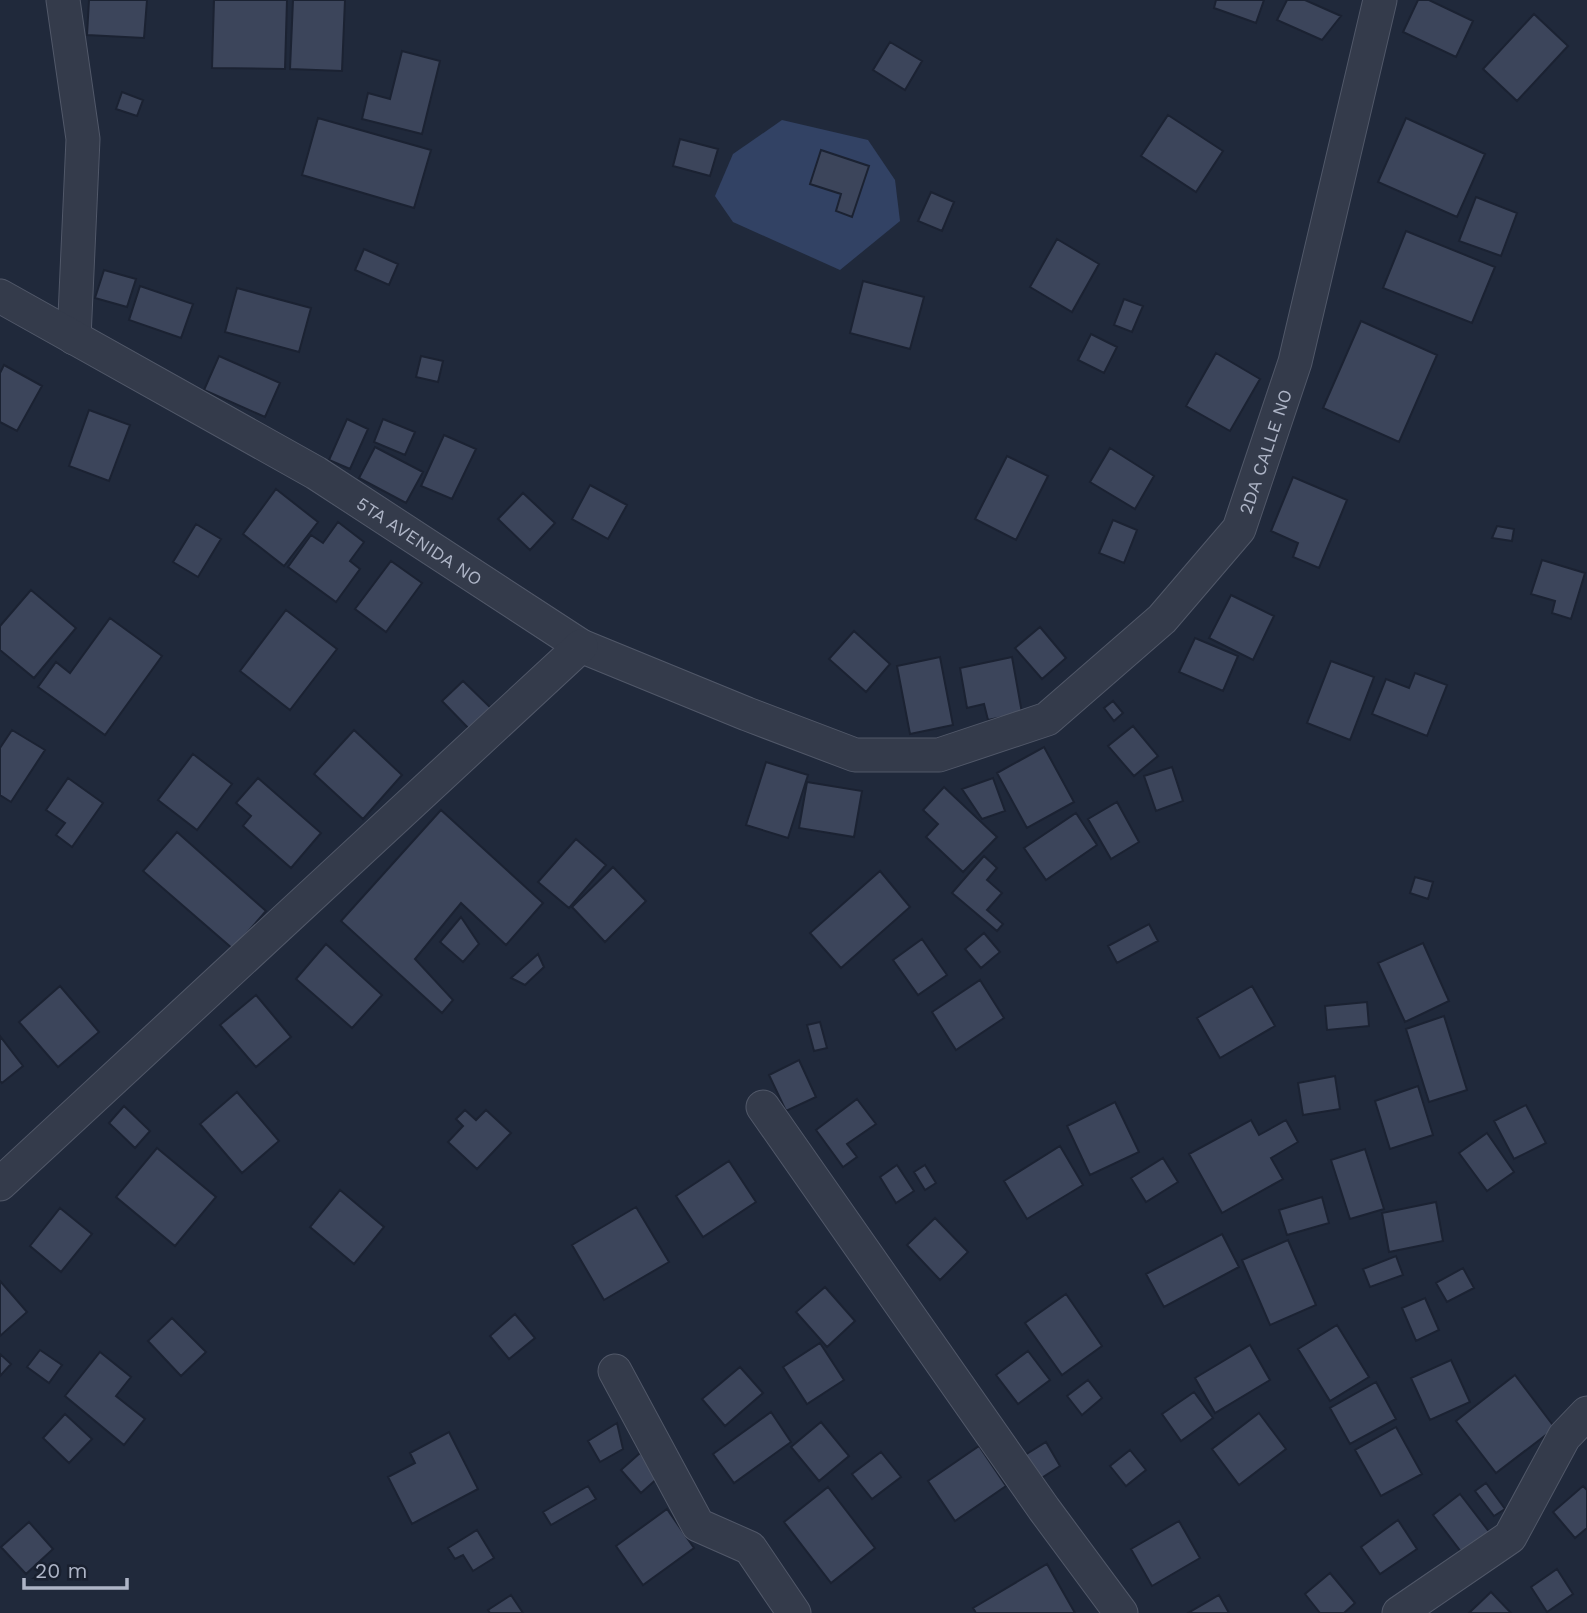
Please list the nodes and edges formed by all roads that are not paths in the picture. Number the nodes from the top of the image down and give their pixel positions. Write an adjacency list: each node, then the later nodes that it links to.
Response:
1 (63, 0): 4 (street)
2 (1380, 0): 6 (street, 2DA CALLE NO)
3 (0, 296): 4 (street, 5TA AVENIDA NO)
4 (74, 338): 5 (street, 5TA AVENIDA NO)
5 (581, 646): 6 (street, 5TA AVENIDA NO); 8 (street)
6 (855, 755)
7 (763, 1107): 12 (street)
8 (0, 1184)
9 (615, 1371): 11 (street)
10 (1587, 1412): 13 (street)
11 (794, 1613)
12 (1121, 1613)
13 (1399, 1613)

